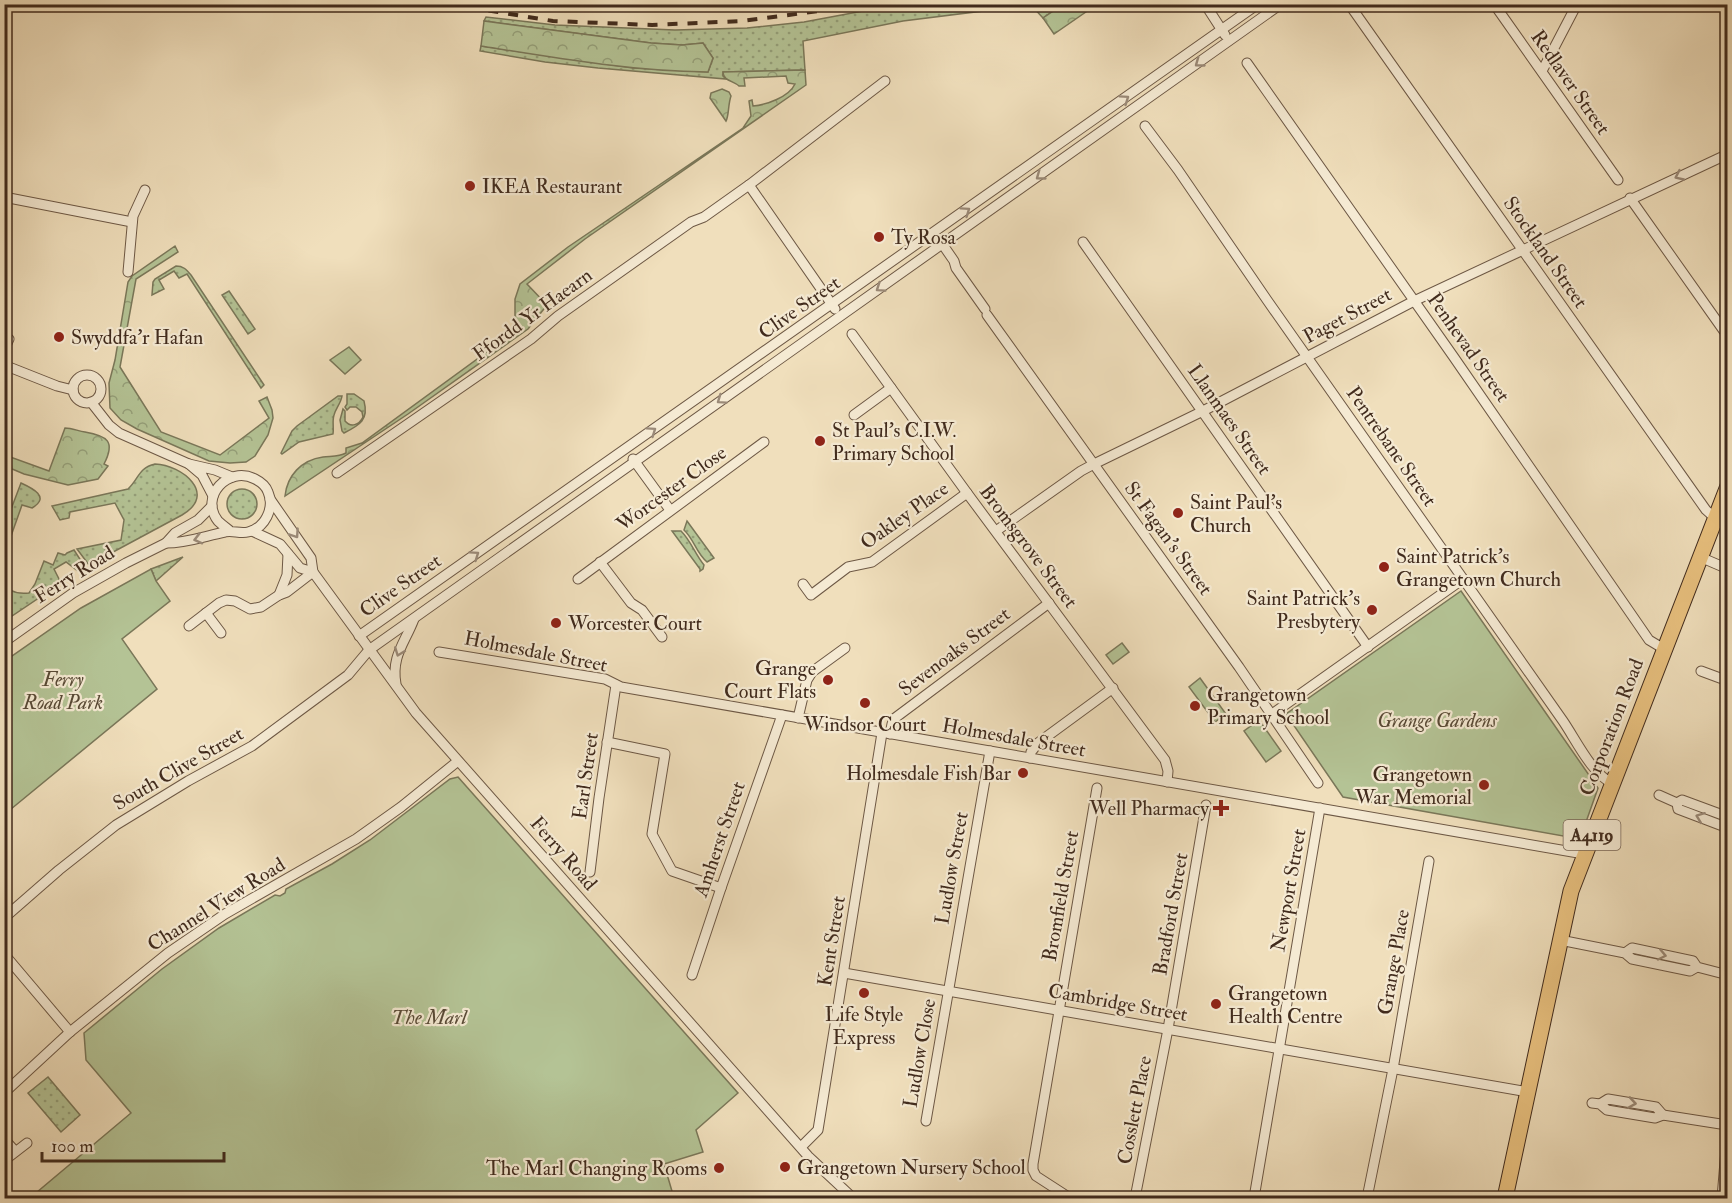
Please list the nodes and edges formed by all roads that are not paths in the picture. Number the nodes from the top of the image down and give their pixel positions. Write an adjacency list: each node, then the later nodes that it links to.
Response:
1 (1204, 4): 7 (street)
2 (1258, 4): 7 (street, Clive Street)
3 (1281, 4): 8 (street, Clive Street)
4 (1349, 4): 22 (street, Stockland Street)
5 (1494, 4): 10 (street, Redlaver Street)
6 (1577, 4): 10 (street)
7 (1222, 31): 8 (street); 25 (street, Clive Street, one-way to 7)
8 (1229, 41): 21 (street, Clive Street, one-way to 21)
9 (1247, 63): 24 (street, Penhevad Street)
10 (1542, 71): 14 (street, Redlaver Street)
11 (885, 81): 15 (street, Ffordd Yr Haearn)
12 (1145, 126): 31 (street, Pentrebane Street)
13 (1728, 154): 18 (street, Paget Street, one-way to 18)
14 (1618, 180)
15 (749, 185): 25 (street); 43 (street, Ffordd Yr Haearn)
16 (145, 190): 19 (street)
17 (4, 197): 19 (street)
18 (1630, 198): 22 (street, Paget Street); 27 (street)
19 (132, 222): 23 (street)
20 (1083, 242): 36 (street, Llanmaes Street)
21 (943, 246): 26 (street, Clive Street, one-way to 26); 42 (street, St Fagan's Street)
22 (1522, 250): 24 (street, Paget Street); 50 (street, Stockland Street)
23 (128, 272)
24 (1414, 300): 31 (street, Paget Street); 74 (street, Penhevad Street)
25 (832, 305): 26 (street); 39 (street, Clive Street, one-way to 25)
26 (840, 316): 40 (street, Clive Street, one-way to 40)
27 (1728, 332)
28 (852, 334): 33 (street, Bromsgrove Street)
29 (9, 339): 30 (street)
30 (4, 350)
31 (1307, 357): 36 (street, Paget Street); 61 (street, Pentrebane Street)
32 (4, 365): 34 (street)
33 (891, 388): 37 (street); 46 (street, Bromsgrove Street)
34 (74, 390): 35 (street); 35 (street)
35 (91, 402): 41 (street)
36 (1203, 411): 42 (street, Paget Street); 72 (street, Llanmaes Street)
37 (854, 416)
38 (764, 442): 49 (street, Worcester Close)
39 (626, 449): 40 (street); 69 (street, Clive Street, one-way to 39)
40 (635, 462): 49 (street); 66 (street, Clive Street)
41 (189, 464): 44 (street); 48 (street)
42 (1094, 464): 53 (street, Paget Street); 82 (street, St Fagan's Street)
43 (337, 473)
44 (232, 477): 47 (street, Ferry Road); 48 (street, Ferry Road)
45 (1728, 486): 50 (main road, Corporation Road / A4119)
46 (967, 493): 53 (street, Bromsgrove Street); 62 (street, Oakley Place)
47 (270, 499): 52 (street); 59 (street, Ferry Road, one-way to 59)
48 (213, 501): 51 (street); 54 (street, Ferry Road)
49 (670, 510): 57 (street, Worcester Close)
50 (1715, 518): 56 (main road, Corporation Road / A4119)
51 (229, 531): 52 (street, Ferry Road); 54 (street, Ferry Road, one-way to 54)
52 (252, 531): 55 (street, Ferry Road)
53 (996, 531): 64 (street, Bromsgrove Street)
54 (166, 543): 71 (street, Ferry Road)
55 (288, 554): 59 (street, Ferry Road); 63 (street)
56 (1700, 557): 58 (street); 74 (main road, Corporation Road / A4119)
57 (600, 562): 60 (street, Worcester Close); 70 (street)
58 (1728, 569)
59 (313, 572): 63 (street); 69 (street, Ferry Road)
60 (578, 579)
61 (1463, 579): 72 (street); 92 (street, Pentrebane Street)
62 (803, 584)
63 (279, 595): 65 (street)
64 (1049, 603): 81 (street, Bromsgrove Street); 85 (street, Sevenoaks Street)
65 (206, 613): 67 (street); 68 (street)
66 (414, 619): 75 (street, Clive Street); 80 (street, Clive Street, one-way to 80)
67 (189, 626)
68 (221, 633)
69 (358, 636): 75 (street, Ferry Road)
70 (662, 637)
71 (4, 642)
72 (1368, 647): 82 (street)
73 (845, 648): 84 (street)
74 (1664, 649): 92 (main road, Corporation Road / A4119)
75 (369, 650): 80 (street, Ferry Road); 104 (street, South Clive Street)
76 (438, 652): 79 (street, Holmesdale Street)
77 (1701, 671): 78 (street)
78 (1728, 681)
79 (616, 685): 83 (street, Holmesdale Street); 86 (street, Earl Street)
80 (397, 687): 89 (street, Ferry Road)
81 (1113, 688): 88 (street); 90 (street, Bromsgrove Street)
82 (1272, 714): 91 (street, St Fagan's Street)
83 (782, 715): 84 (street, Holmesdale Street); 103 (street, Amherst Street)
84 (798, 718): 85 (street, Holmesdale Street)
85 (886, 733): 87 (street, Holmesdale Street); 107 (street, Kent Street)
86 (607, 742): 102 (street, Earl Street); 103 (street)
87 (990, 751): 88 (street, Holmesdale Street); 110 (street, Ludlow Street)
88 (1030, 758): 90 (street, Holmesdale Street)
89 (458, 761): 113 (street, Channel View Road); 123 (street, Ferry Road)
90 (1167, 782): 97 (street, Holmesdale Street)
91 (1318, 783)
92 (1612, 783): 100 (main road, Corporation Road / A4119)
93 (1097, 788): 111 (street, Bromfield Street)
94 (1659, 795): 95 (street)
95 (1677, 803): 98 (street); 99 (street, one-way to 95)
96 (1206, 805): 112 (street, Bradford Street)
97 (1320, 808): 100 (street, Holmesdale Street); 114 (street, Newport Street)
98 (1728, 817)
99 (1728, 828)
100 (1584, 854): 105 (main road, Corporation Road / A4119)
101 (1429, 861): 115 (street, Grange Place)
102 (590, 872)
103 (721, 888): 108 (street, Amherst Street)
104 (4, 918)
105 (1560, 940): 109 (street); 116 (main road, Corporation Road / A4119)
106 (4, 954): 113 (street)
107 (843, 973): 110 (street, Cambridge Street); 123 (street, Kent Street)
108 (692, 975)
109 (1728, 975)
110 (948, 991): 111 (street, Cambridge Street); 119 (street, Ludlow Close)
111 (1059, 1011): 112 (street, Cambridge Street); 127 (street, Bromfield Street)
112 (1168, 1029): 114 (street, Cambridge Street); 128 (street, Cosslett Place)
113 (70, 1032): 117 (street, Channel View Road)
114 (1280, 1050): 115 (street, Cambridge Street); 129 (street, Newport Street)
115 (1394, 1069): 116 (street, Cambridge Street); 130 (street, Grange Place)
116 (1528, 1092): 131 (main road, Corporation Road / A4119)
117 (4, 1093)
118 (1596, 1103): 120 (street)
119 (926, 1121)
120 (1727, 1125): 132 (street)
121 (4, 1139): 124 (street)
122 (27, 1143): 124 (street)
123 (801, 1147): 126 (street, Ferry Road)
124 (15, 1151): 125 (street)
125 (5, 1160)
126 (853, 1198)
127 (1070, 1198)
128 (1136, 1198)
129 (1254, 1198)
130 (1367, 1198)
131 (1505, 1198)
132 (1722, 1198)

